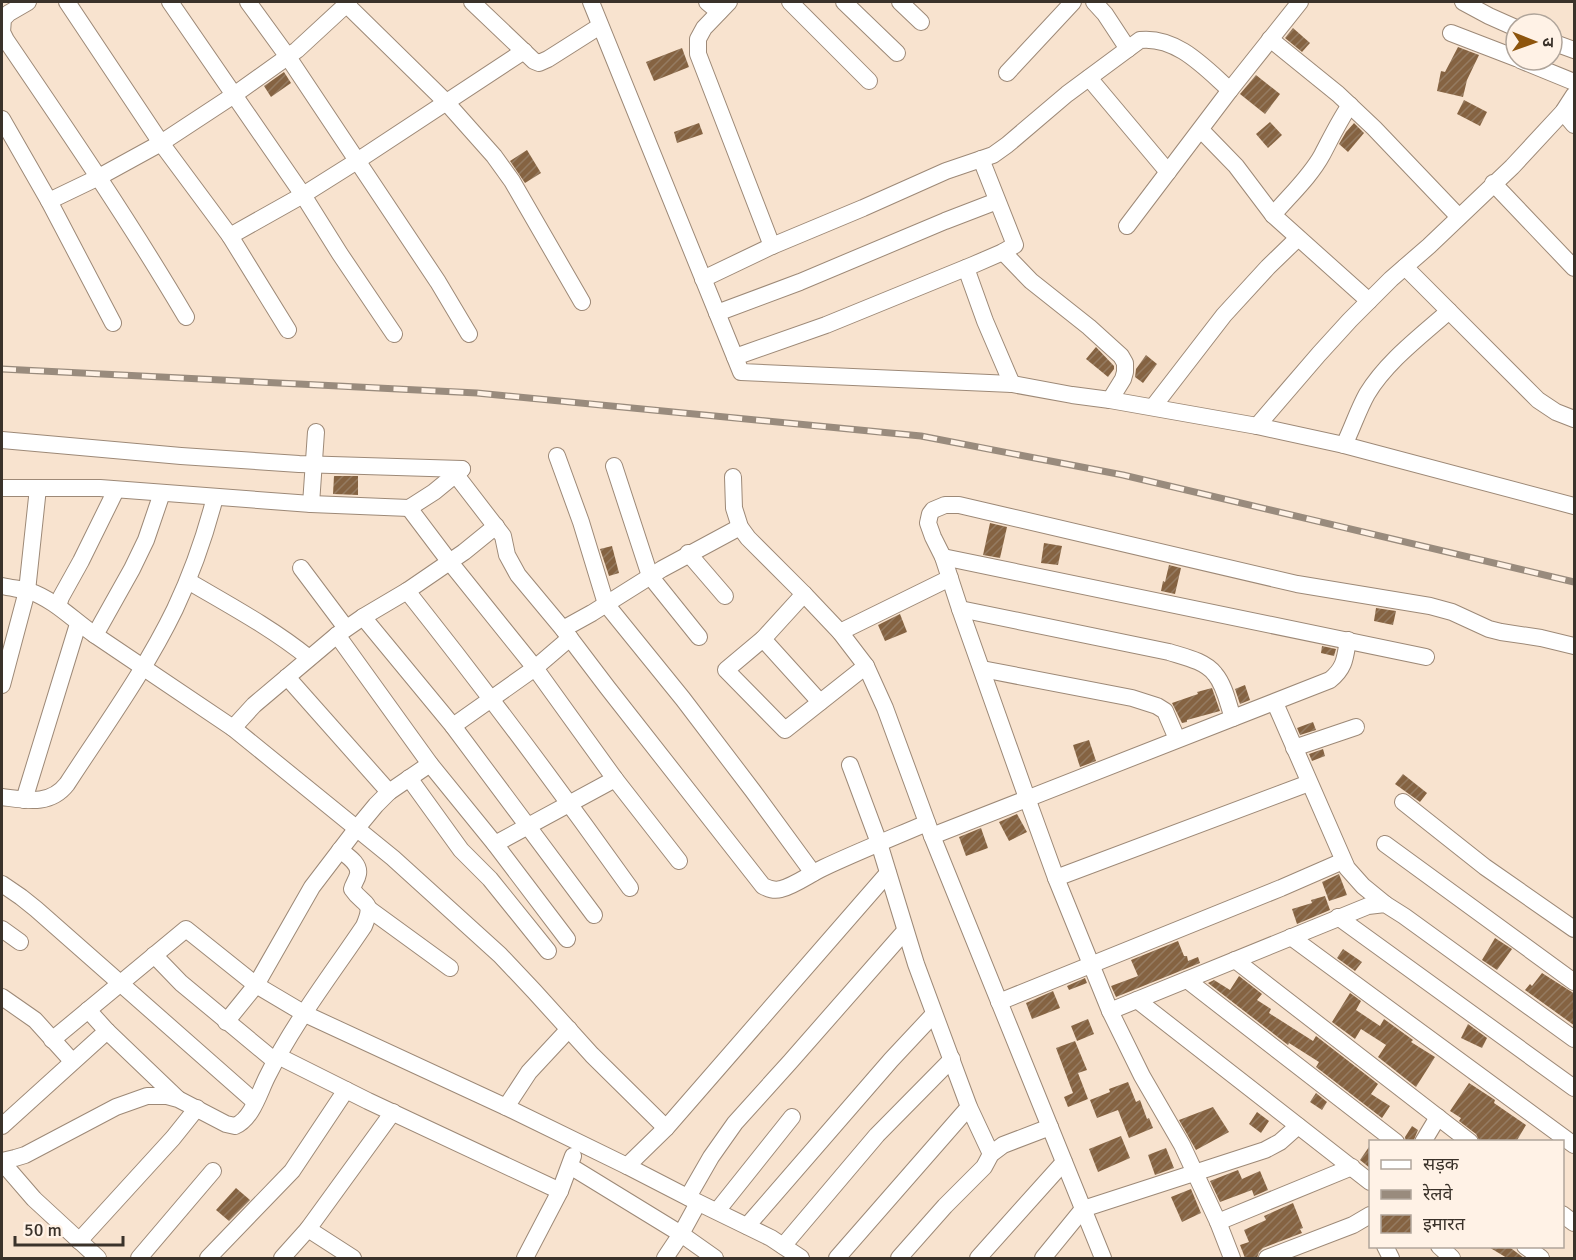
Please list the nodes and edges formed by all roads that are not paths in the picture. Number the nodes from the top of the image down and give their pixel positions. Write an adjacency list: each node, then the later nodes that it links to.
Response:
1 (28, 2): 44 (street)
2 (67, 2): 40 (street)
3 (170, 2): 32 (street)
4 (248, 2): 25 (street)
5 (347, 2): 25 (street); 34 (street)
6 (472, 2): 22 (street)
7 (591, 2): 18 (street)
8 (790, 2): 29 (street)
9 (844, 2): 23 (street)
10 (900, 2): 16 (street)
11 (1073, 2): 27 (street)
12 (1094, 2): 21 (street)
13 (1300, 2): 20 (street)
14 (1463, 2): 17 (street)
15 (718, 5): 54 (street)
16 (921, 22)
17 (1504, 23)
18 (600, 26): 22 (street); 59 (street)
19 (1451, 33): 24 (street)
20 (1270, 39): 31 (street); 35 (street)
21 (1128, 49): 28 (street); 31 (street)
22 (524, 51): 34 (street)
23 (897, 53)
24 (1504, 54)
25 (288, 57): 32 (street); 42 (street)
26 (1550, 72): 30 (street)
27 (1007, 73)
28 (1089, 78): 41 (street); 43 (street)
29 (869, 81)
30 (1575, 82)
31 (1230, 90): 39 (street)
32 (234, 95): 40 (street); 46 (street)
33 (1575, 95): 36 (street)
34 (446, 102): 42 (street); 61 (street)
35 (1350, 105): 49 (street); 50 (street)
36 (1563, 112): 38 (street); 45 (street)
37 (2, 119): 47 (street)
38 (1575, 125)
39 (1201, 130): 43 (street); 49 (street)
40 (161, 143): 44 (street); 52 (street)
41 (981, 159): 48 (street); 54 (street)
42 (357, 161): 46 (street); 68 (street)
43 (1168, 172): 51 (street)
44 (99, 177): 47 (street); 64 (street)
45 (1493, 183): 50 (street); 58 (street)
46 (303, 195): 52 (street); 67 (street)
47 (49, 201): 65 (street)
48 (997, 201): 55 (street); 63 (street)
49 (1273, 215): 53 (street)
50 (1459, 217): 56 (street)
51 (1127, 226)
52 (230, 236): 66 (street)
53 (1298, 238): 60 (street); 72 (street)
54 (772, 246): 59 (street)
55 (1003, 252): 57 (street); 71 (street)
56 (1405, 267): 60 (street); 62 (street)
57 (966, 268): 69 (street); 70 (street)
58 (1575, 268)
59 (703, 279): 63 (street)
60 (1369, 301): 74 (street)
61 (582, 302)
62 (1449, 311): 73 (street); 77 (street)
63 (717, 313): 69 (street)
64 (186, 317)
65 (113, 323)
66 (288, 330)
67 (394, 334)
68 (468, 334)
69 (735, 357): 70 (street)
70 (1012, 384): 71 (street)
71 (1110, 400): 72 (street)
72 (1153, 407): 74 (street)
73 (1575, 419)
74 (1257, 426): 77 (street)
75 (316, 432): 79 (street)
76 (2, 440): 79 (street)
77 (1344, 445): 89 (street)
78 (557, 456): 105 (street)
79 (314, 465): 81 (street); 88 (street)
80 (614, 466): 97 (street)
81 (456, 475): 90 (street); 91 (street)
82 (733, 477): 92 (street)
83 (2, 488): 84 (street)
84 (38, 488): 85 (street); 101 (street)
85 (116, 490): 86 (street); 106 (street)
86 (162, 493): 87 (street); 113 (street)
87 (215, 497): 88 (street); 99 (street)
88 (311, 504): 90 (street)
89 (1575, 506)
90 (409, 508): 95 (street)
91 (496, 526): 95 (street); 112 (street)
92 (740, 527): 93 (street); 103 (street)
93 (688, 554): 97 (street); 104 (street)
94 (943, 557): 98 (street); 116 (street); 117 (street)
95 (449, 561): 102 (street); 122 (street)
96 (301, 568): 110 (street)
97 (650, 576): 105 (street); 114 (street)
98 (950, 578): 107 (street); 111 (street)
99 (188, 581): 119 (street); 121 (street)
100 (2, 586): 101 (street)
101 (27, 591): 106 (street); 125 (street)
102 (408, 591): 108 (street); 126 (street)
103 (804, 594): 111 (street); 115 (street)
104 (725, 596)
105 (606, 604): 112 (street); 155 (street)
106 (58, 606): 109 (street)
107 (960, 609): 123 (street); 129 (street)
108 (363, 616): 110 (street); 130 (street)
109 (78, 624): 113 (street); 143 (street)
110 (341, 632): 119 (street); 135 (street)
111 (840, 632): 120 (street)
112 (566, 633): 122 (street); 155 (street)
113 (95, 635): 121 (street)
114 (699, 637)
115 (763, 639): 127 (street); 127 (street)
116 (1348, 640): 118 (street); 128 (street)
117 (1575, 646)
118 (1426, 657)
119 (309, 658): 124 (street)
120 (866, 666): 127 (street); 148 (street)
121 (143, 667): 132 (street); 143 (street)
122 (535, 668): 126 (street); 138 (street)
123 (982, 669): 133 (street); 142 (street)
124 (287, 677): 132 (street); 140 (street)
125 (2, 685)
126 (492, 699): 130 (street); 145 (street)
127 (820, 702)
128 (1275, 703): 129 (street); 134 (street)
129 (1233, 718): 133 (street)
130 (453, 726): 146 (street)
131 (1356, 727): 134 (street)
132 (233, 728): 147 (street)
133 (1177, 739): 142 (street)
134 (1294, 748): 139 (street)
135 (430, 764): 137 (street); 150 (street)
136 (850, 765): 149 (street)
137 (409, 778): 140 (street); 170 (street)
138 (615, 779): 145 (street); 153 (street)
139 (1309, 783): 154 (street); 157 (street)
140 (389, 792): 147 (street)
141 (2, 797): 143 (street)
142 (1027, 798): 148 (street); 157 (street)
143 (24, 800)
144 (1403, 802): 165 (street)
145 (570, 803): 146 (street); 159 (street)
146 (529, 826): 150 (street); 162 (street)
147 (357, 828): 152 (street); 187 (street)
148 (929, 829): 149 (street); 181 (street)
149 (879, 843): 155 (street); 156 (street)
150 (495, 844): 168 (street)
151 (1385, 844): 176 (street)
152 (340, 850): 161 (street); 178 (street)
153 (679, 861)
154 (1343, 861): 160 (street); 173 (street)
155 (813, 873)
156 (888, 873): 166 (street); 207 (street)
157 (1056, 878): 173 (street)
158 (2, 884): 177 (street)
159 (630, 888)
160 (1384, 904): 163 (street); 189 (street)
161 (369, 909): 174 (street); 184 (street)
162 (594, 915)
163 (1338, 917): 167 (street); 194 (street)
164 (2, 929): 169 (street)
165 (1575, 929)
166 (905, 931): 185 (street); 223 (street)
167 (1291, 937): 172 (street); 212 (street)
168 (567, 939)
169 (20, 942)
170 (548, 951)
171 (154, 955): 177 (street); 178 (street); 186 (street)
172 (1235, 960): 175 (street); 203 (street)
173 (1092, 965): 181 (street); 183 (street)
174 (450, 968)
175 (1187, 980): 180 (street); 208 (street)
176 (1575, 982)
177 (120, 983): 182 (street); 197 (street)
178 (256, 985): 184 (street); 186 (street)
179 (2, 997): 190 (street)
180 (1137, 1000): 183 (street); 205 (street)
181 (999, 1002): 206 (street)
182 (88, 1010): 188 (street); 190 (street)
183 (1110, 1011): 220 (street)
184 (305, 1014): 191 (street); 198 (street)
185 (934, 1014): 192 (street); 228 (street)
186 (226, 1022): 191 (street)
187 (569, 1029): 198 (street); 207 (street)
188 (107, 1031): 193 (street); 196 (street)
189 (1575, 1039)
190 (52, 1040): 193 (street)
191 (276, 1059): 195 (street); 197 (street)
192 (952, 1059): 199 (street); 232 (street)
193 (72, 1061): 204 (street)
194 (1575, 1088)
195 (346, 1090): 201 (street); 236 (street)
196 (178, 1099): 200 (street); 214 (street)
197 (255, 1102): 200 (street)
198 (506, 1107): 211 (street)
199 (969, 1107): 213 (street); 243 (street)
200 (197, 1108): 231 (street)
201 (393, 1112): 222 (street); 229 (street)
202 (792, 1117): 225 (street)
203 (1438, 1117): 209 (street); 210 (street)
204 (2, 1126)
205 (1298, 1126): 218 (street); 220 (street)
206 (1050, 1127): 213 (street); 215 (street)
207 (666, 1128): 217 (street)
208 (1393, 1140)
209 (1424, 1140)
210 (1467, 1140)
211 (579, 1142): 216 (street); 217 (street)
212 (1575, 1145)
213 (991, 1155): 244 (street)
214 (2, 1161): 231 (street)
215 (1064, 1162): 224 (street); 245 (street)
216 (570, 1166): 222 (street); 230 (street)
217 (627, 1166): 223 (street)
218 (1352, 1167): 221 (street); 227 (street)
219 (213, 1171): 235 (street)
220 (1196, 1172): 224 (street); 227 (street)
221 (1369, 1180)
222 (560, 1191): 239 (street)
223 (693, 1200): 225 (street); 230 (street)
224 (1083, 1209): 246 (street); 247 (street)
225 (717, 1211): 228 (street)
226 (1369, 1216): 249 (street)
227 (1218, 1222): 248 (street)
228 (747, 1226): 232 (street)
229 (308, 1228): 237 (street); 238 (street)
230 (681, 1234): 240 (street); 241 (street)
231 (79, 1241): 234 (street)
232 (783, 1246): 242 (street)
233 (1528, 1248): 250 (street)
234 (98, 1258)
235 (139, 1258)
236 (208, 1258)
237 (282, 1258)
238 (353, 1258)
239 (525, 1258)
240 (665, 1258)
241 (715, 1258)
242 (801, 1258)
243 (837, 1258)
244 (899, 1258)
245 (978, 1258)
246 (1042, 1258)
247 (1103, 1258)
248 (1232, 1258)
249 (1267, 1258)
250 (1541, 1258)

